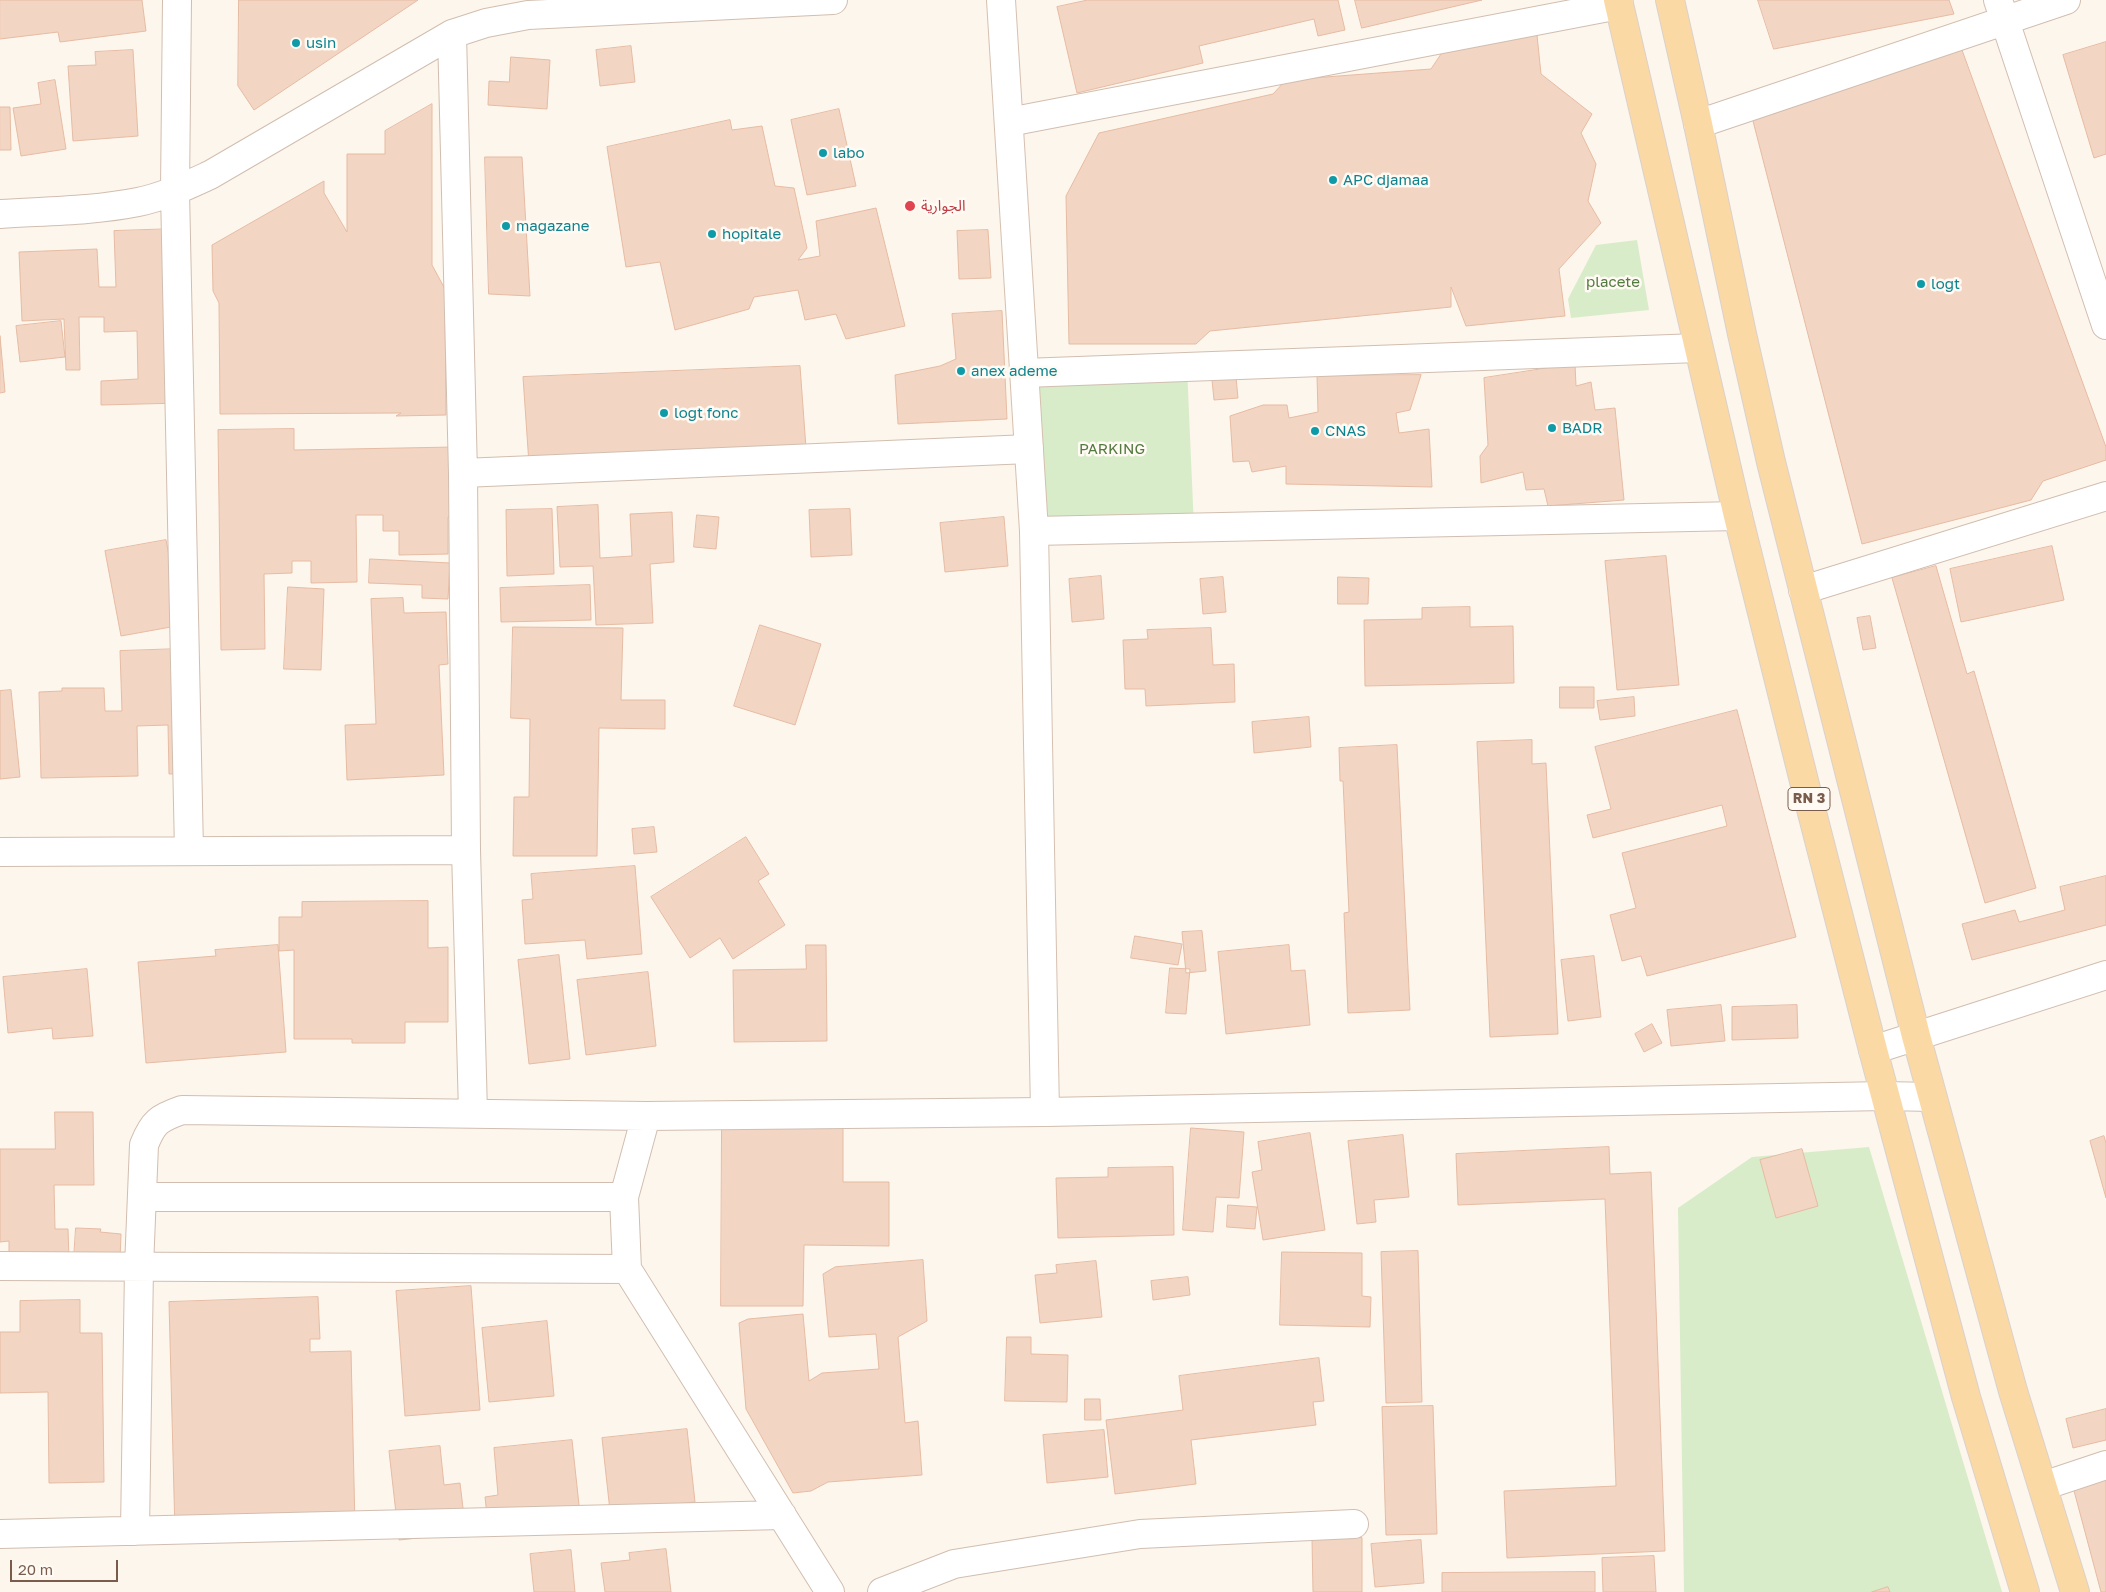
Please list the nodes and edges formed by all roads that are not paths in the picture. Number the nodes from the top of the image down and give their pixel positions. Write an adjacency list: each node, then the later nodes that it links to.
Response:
1 (177, 0): 13 (street)
2 (833, 0): 6 (street)
3 (1001, 0): 11 (street)
4 (1670, 0): 12 (main road)
5 (2066, 0): 9 (street)
6 (790, 1): 8 (street)
7 (1619, 2): 11 (street); 16 (main road, RN 3)
8 (620, 5): 10 (street)
9 (2001, 10): 12 (street); 15 (street)
10 (452, 34): 13 (street); 19 (street)
11 (1009, 122): 17 (street)
12 (1698, 124): 23 (main road)
13 (175, 191): 14 (street); 25 (street)
14 (0, 214)
15 (2106, 325)
16 (1698, 348): 17 (street); 21 (main road, RN 3)
17 (1024, 373): 18 (street)
18 (1029, 449): 19 (street); 22 (street)
19 (463, 473): 24 (street)
20 (2106, 496): 23 (street)
21 (1738, 516): 22 (street); 29 (main road, RN 3)
22 (1034, 531): 32 (street)
23 (1803, 590): 28 (main road)
24 (466, 850): 25 (street); 33 (street)
25 (189, 851): 26 (street)
26 (0, 852)
27 (2106, 975): 28 (street)
28 (1916, 1036): 29 (street); 31 (main road)
29 (1873, 1050): 30 (main road, RN 3)
30 (1885, 1096): 31 (street); 32 (street); 48 (main road, RN 3)
31 (1932, 1097): 41 (main road)
32 (1045, 1112): 34 (street)
33 (473, 1113): 34 (street); 35 (street)
34 (646, 1116): 36 (street)
35 (142, 1197): 36 (street); 38 (street)
36 (624, 1197): 39 (street)
37 (0, 1266): 38 (street)
38 (139, 1267): 39 (street); 44 (street)
39 (627, 1269): 42 (street)
40 (2106, 1465): 41 (street)
41 (2043, 1486): 49 (main road)
42 (782, 1515): 44 (street); 46 (street)
43 (1354, 1524): 47 (street)
44 (135, 1531): 45 (street)
45 (0, 1534)
46 (830, 1592)
47 (882, 1592)
48 (2025, 1592)
49 (2076, 1592)

